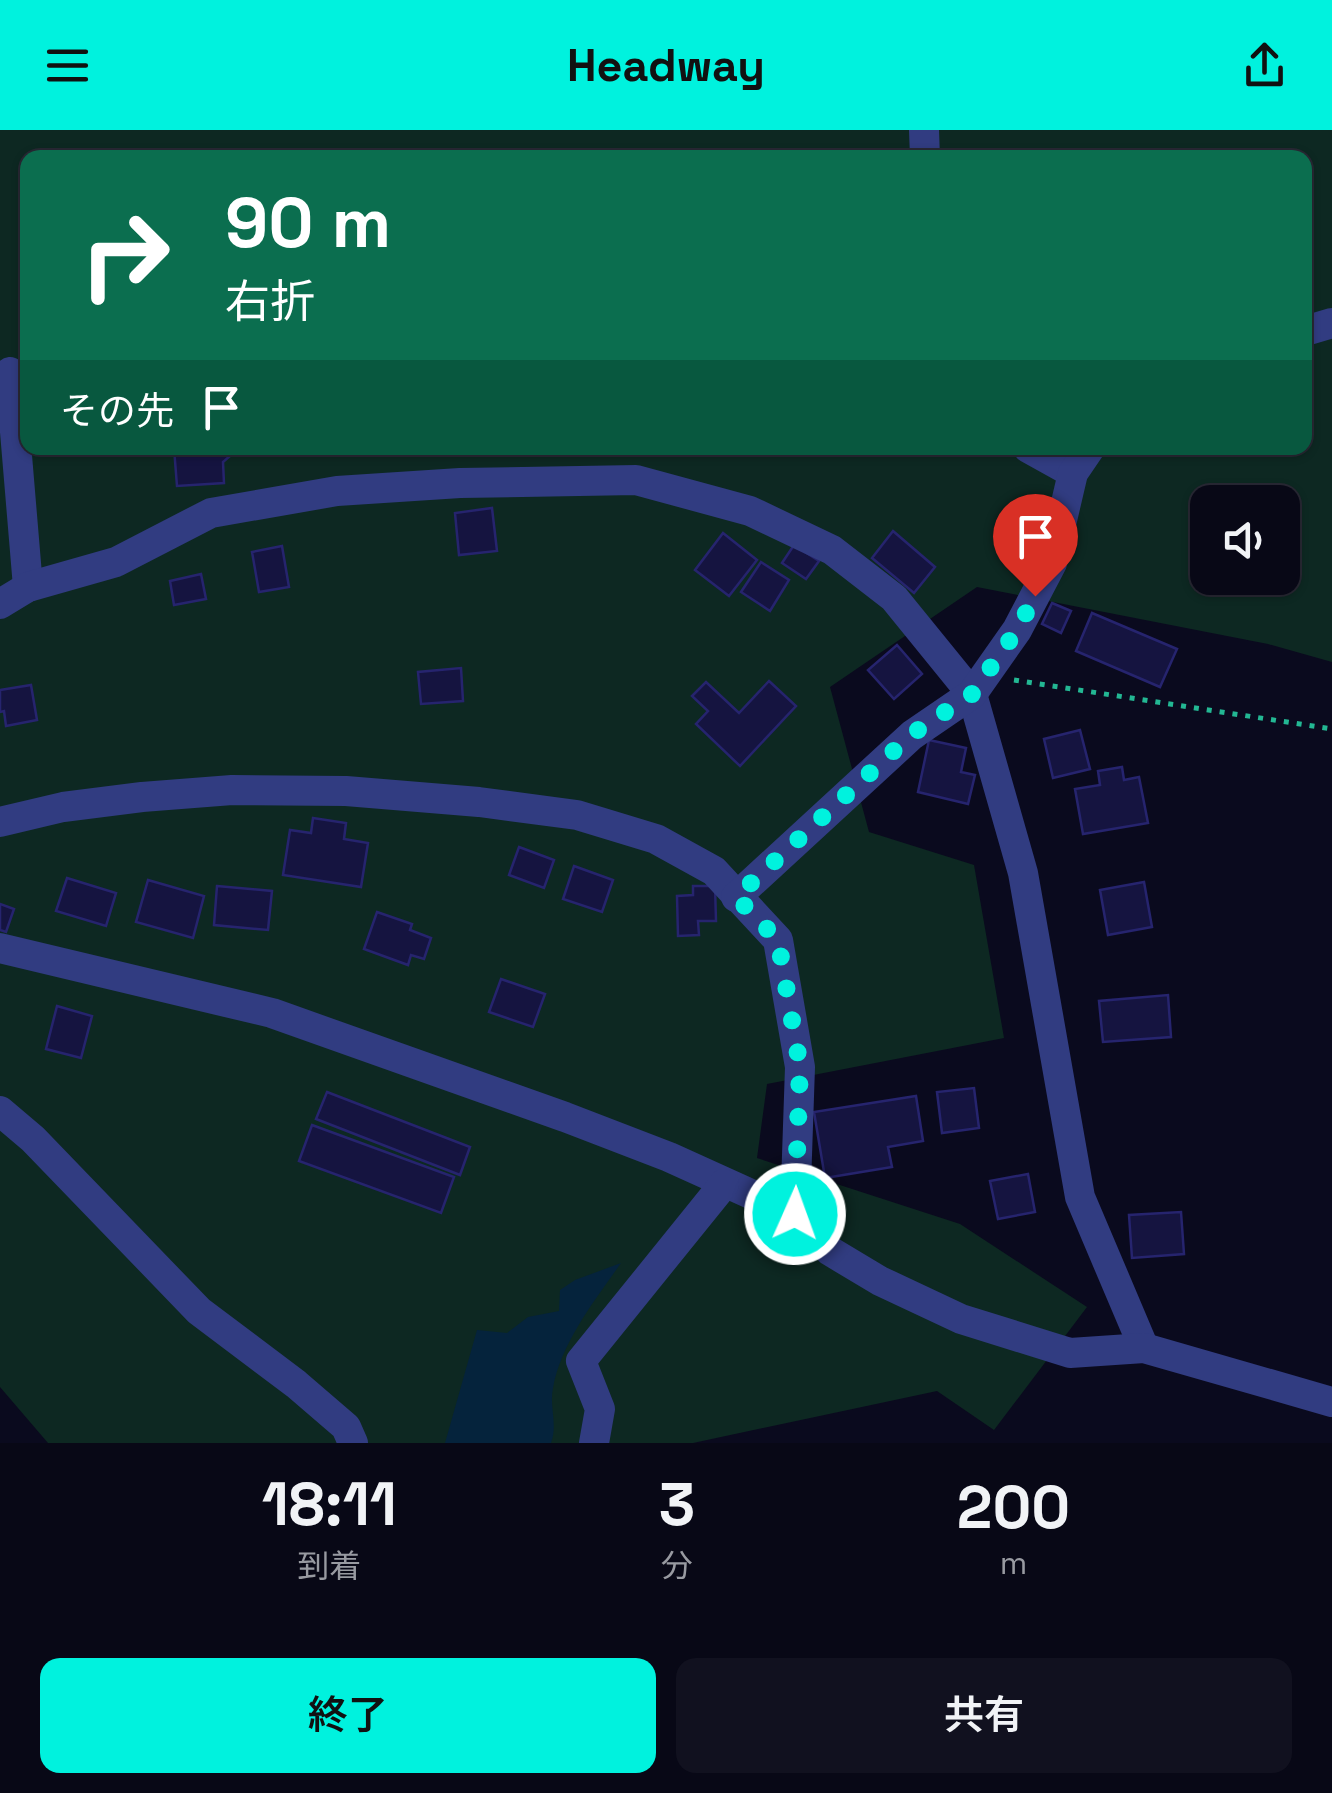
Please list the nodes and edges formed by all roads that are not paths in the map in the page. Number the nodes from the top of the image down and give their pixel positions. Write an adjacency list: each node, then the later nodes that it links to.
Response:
1 (12, 369): 5 (street)
2 (1041, 455): 4 (street)
3 (1085, 455): 4 (street)
4 (1073, 473): 7 (street)
5 (28, 587): 6 (street); 7 (street)
6 (0, 604)
7 (978, 685): 9 (street); 14 (street)
8 (0, 822): 9 (street)
9 (736, 897): 13 (street)
10 (0, 948): 12 (street)
11 (0, 1111): 16 (street)
12 (724, 1184): 13 (street); 17 (street)
13 (795, 1214): 14 (street)
14 (1144, 1348): 15 (street)
15 (1332, 1402)
16 (353, 1443)
17 (594, 1443)

